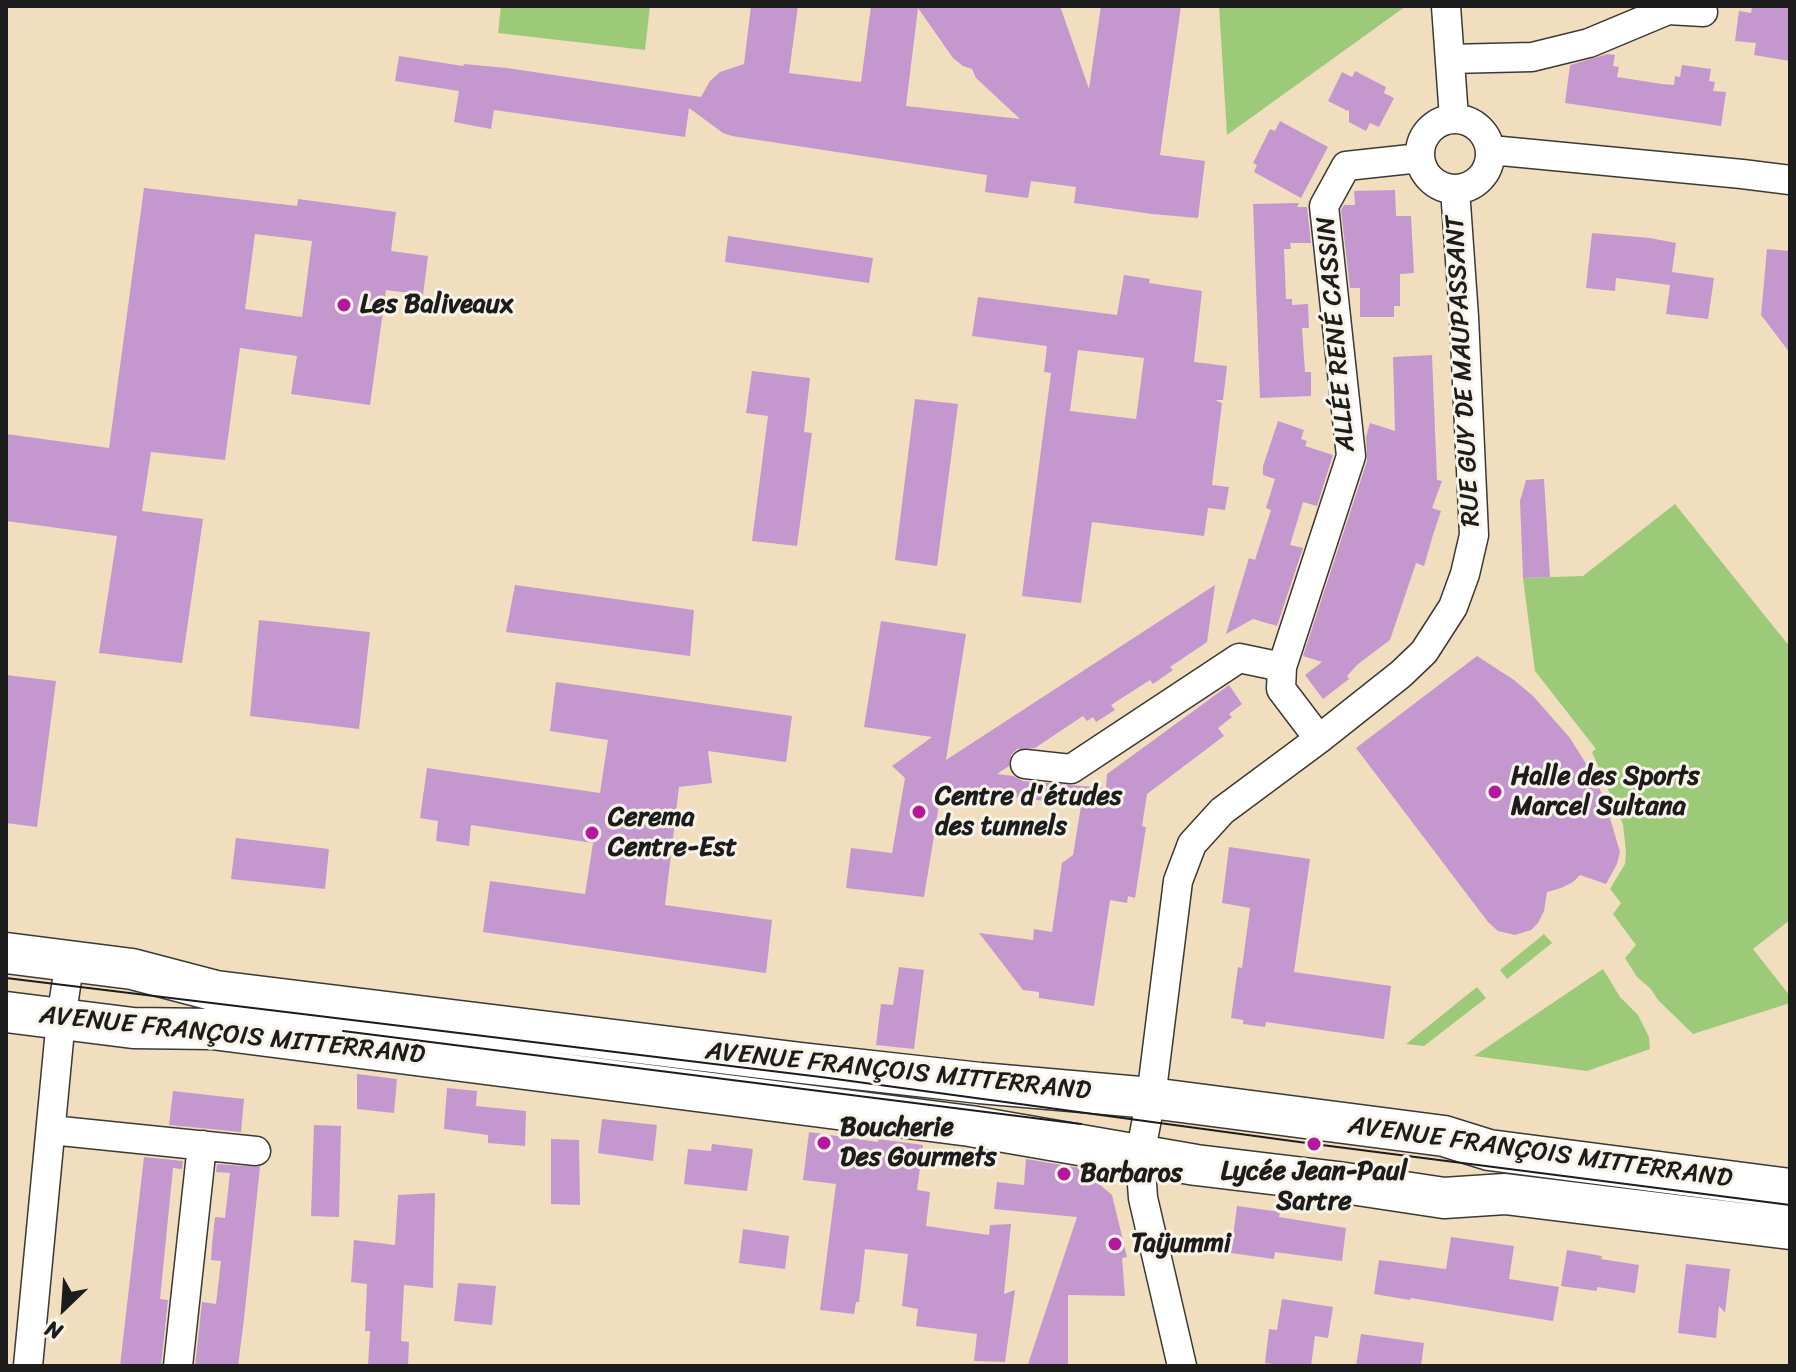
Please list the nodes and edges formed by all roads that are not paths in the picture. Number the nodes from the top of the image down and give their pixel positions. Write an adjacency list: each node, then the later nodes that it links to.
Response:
1 (1446, 6): 3 (street)
2 (1703, 12): 3 (street)
3 (1450, 59): 4 (street)
4 (1454, 118): 5 (street); 6 (street)
5 (1491, 150): 7 (street); 8 (street)
6 (1420, 158): 8 (street); 9 (street, ALLÉE RENÉ CASSIN)
7 (1790, 180)
8 (1455, 189): 10 (street, RUE GUY DE MAUPASSANT)
9 (1282, 667): 10 (street); 11 (street)
10 (1319, 739): 16 (street, RUE GUY DE MAUPASSANT)
11 (1025, 764)
12 (6, 953): 13 (street, AVENUE FRANÇOIS MITTERRAND)
13 (70, 960): 15 (street); 16 (street, AVENUE FRANÇOIS MITTERRAND)
14 (6, 1012): 15 (street, AVENUE FRANÇOIS MITTERRAND)
15 (61, 1019): 17 (street); 20 (street, AVENUE FRANÇOIS MITTERRAND)
16 (1151, 1098): 20 (street, RUE GUY DE MAUPASSANT); 21 (street, AVENUE FRANÇOIS MITTERRAND)
17 (51, 1130): 18 (street); 23 (street)
18 (202, 1145): 19 (street); 24 (street)
19 (256, 1151)
20 (1140, 1155): 22 (street, AVENUE FRANÇOIS MITTERRAND); 25 (street, RUE GUY DE MAUPASSANT)
21 (1790, 1189)
22 (1790, 1229)
23 (28, 1366)
24 (178, 1366)
25 (1182, 1366)

